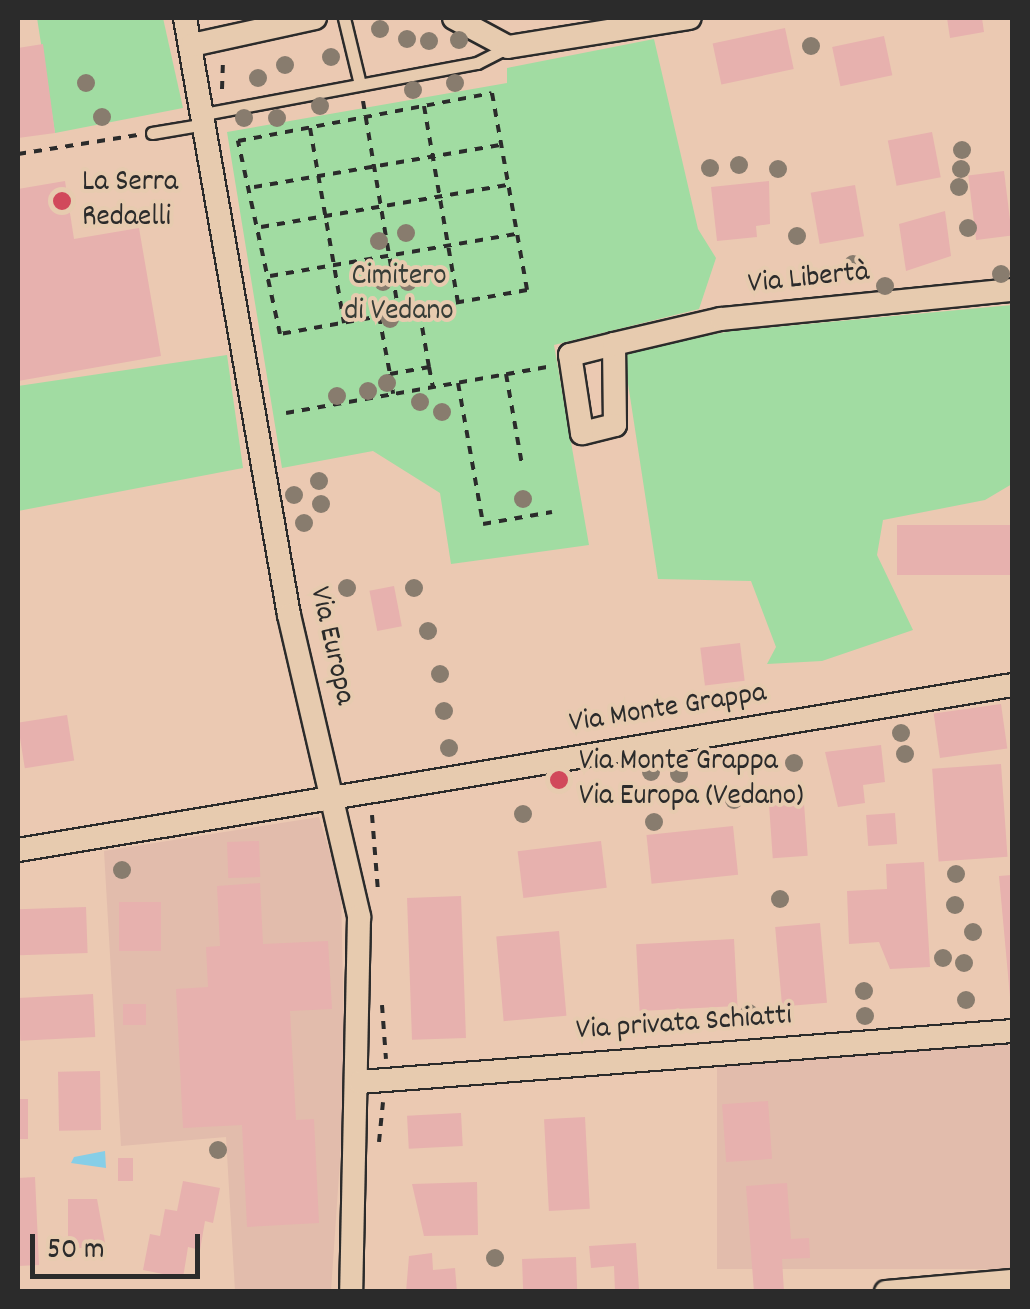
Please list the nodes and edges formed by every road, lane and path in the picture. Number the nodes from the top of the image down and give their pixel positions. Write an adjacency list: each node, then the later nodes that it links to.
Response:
1 (186, 18): 6 (street, Via Europa)
2 (314, 18): 6 (street)
3 (344, 18): 8 (lane)
4 (454, 18): 7 (street)
5 (677, 19): 7 (street)
6 (192, 45): 10 (street, Via Europa)
7 (508, 46): 8 (lane)
8 (360, 84): 10 (lane); 11 (path)
9 (424, 106): 11 (path); 14 (path); 16 (path)
10 (205, 119): 13 (lane); 48 (street, Via Europa)
11 (366, 123): 12 (path); 17 (path)
12 (310, 128): 18 (path); 20 (path)
13 (152, 133): 15 (path)
14 (501, 146): 16 (path); 19 (path)
15 (18, 154)
16 (433, 157): 17 (path); 21 (path)
17 (374, 167): 18 (path); 22 (path)
18 (319, 176): 20 (path); 23 (path)
19 (508, 185): 21 (path); 25 (path)
20 (254, 188): 24 (path)
21 (440, 196): 22 (path); 26 (path)
22 (381, 207): 23 (path); 27 (path)
23 (326, 216): 24 (path); 28 (path)
24 (261, 227): 29 (path)
25 (517, 234): 26 (path); 31 (path)
26 (448, 246): 27 (path); 31 (path)
27 (389, 256): 28 (path); 33 (path)
28 (334, 265): 29 (path); 35 (path)
29 (270, 276): 35 (path)
30 (1012, 290): 36 (street, Via Libertà)
31 (458, 302): 32 (path)
32 (419, 309): 33 (path); 37 (path)
33 (399, 313): 34 (path)
34 (380, 316): 35 (path); 39 (path)
35 (344, 322)
36 (614, 344)
37 (429, 367): 39 (path); 42 (path)
38 (549, 367): 40 (path)
39 (390, 374): 43 (path)
40 (506, 374): 41 (path); 45 (path)
41 (458, 383): 42 (path); 46 (path)
42 (433, 388): 43 (path)
43 (393, 394): 44 (path)
44 (286, 413)
45 (522, 465)
46 (552, 512)
47 (1012, 684): 48 (street, Via Monte Grappa)
48 (334, 795): 49 (street, Via Monte Grappa); 51 (street, Via Europa)
49 (18, 850)
50 (1012, 1032): 51 (street, Via privata Schiatti)
51 (360, 1082): 53 (street, Via Europa)
52 (1012, 1281): 54 (street)
53 (351, 1292)
54 (886, 1292)

